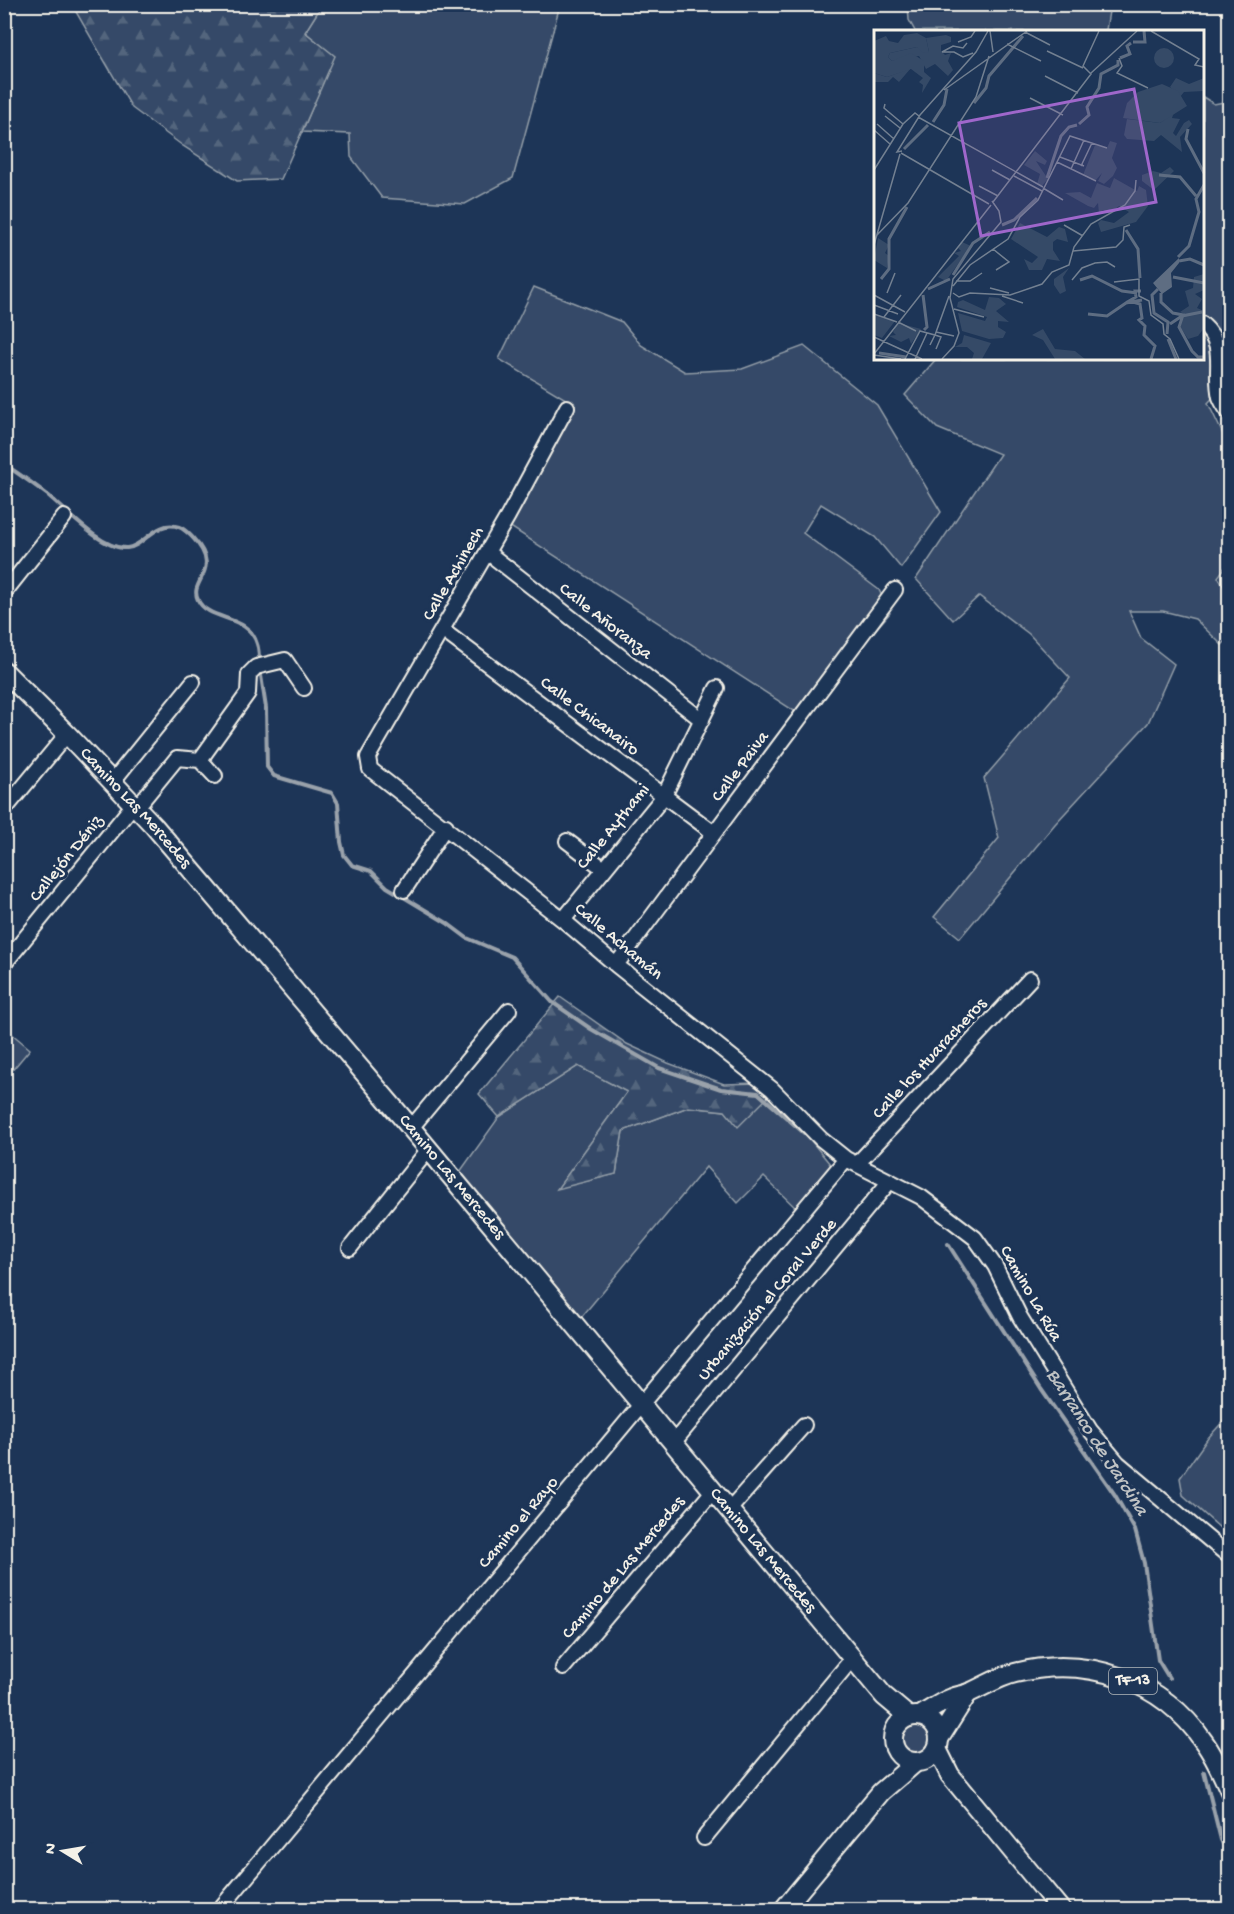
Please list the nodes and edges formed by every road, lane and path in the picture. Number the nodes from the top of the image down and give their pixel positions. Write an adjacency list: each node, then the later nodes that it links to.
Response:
1 (1204, 325): 3 (street)
2 (567, 407): 5 (street, Calle Achinech)
3 (1230, 414)
4 (64, 518): 7 (street)
5 (487, 552): 8 (street, Calle Achinech); 13 (street, Calle Añoranza)
6 (895, 590): 23 (street, Calle Paiva)
7 (4, 593)
8 (442, 630): 15 (street, Calle Achinech); 19 (street, Calle Chicanairo)
9 (4, 671): 14 (main road, Camino Las Mercedes)
10 (194, 682): 18 (street)
11 (304, 687): 16 (street)
12 (717, 688): 13 (street, Calle Aythami)
13 (702, 720): 19 (street, Calle Aythami)
14 (67, 734): 18 (main road, Camino Las Mercedes); 21 (street)
15 (368, 757): 22 (street, Calle Achamán)
16 (200, 760): 17 (street); 20 (street, Callejón Déniz)
17 (215, 776)
18 (113, 781): 20 (main road, Camino Las Mercedes)
19 (664, 796): 23 (street, Calle Chicanairo); 25 (street, Calle Aythami)
20 (136, 805): 28 (street, Callejón Déniz); 32 (main road, Camino Las Mercedes)
21 (5, 808)
22 (446, 826): 26 (street); 27 (street, Calle Achamán)
23 (714, 833): 29 (street, Calle Paiva)
24 (567, 841): 25 (street)
25 (604, 868): 27 (street, Calle Aythami)
26 (404, 890)
27 (563, 920): 29 (street, Calle Achamán)
28 (4, 964)
29 (616, 965): 34 (street, Calle Achamán)
30 (1030, 979): 34 (street, Calle los Huaracheros)
31 (509, 1010): 32 (street)
32 (411, 1128): 33 (main road, Camino Las Mercedes)
33 (429, 1149): 36 (street); 37 (main road, Camino Las Mercedes)
34 (851, 1162): 35 (street, Camino La Rúa); 37 (street, Camino el Rayo)
35 (890, 1181): 39 (street, Urbanización el Coral Verde); 42 (street, Camino La Rúa)
36 (350, 1248)
37 (640, 1404): 39 (main road, Camino Las Mercedes); 55 (street, Camino el Rayo)
38 (804, 1425): 41 (street)
39 (673, 1443): 40 (main road, Camino Las Mercedes)
40 (713, 1491): 41 (main road, Camino Las Mercedes); 44 (street, Camino de Las Mercedes)
41 (729, 1510): 43 (main road, Camino Las Mercedes)
42 (1230, 1557)
43 (852, 1659): 46 (main road, Camino Las Mercedes); 54 (street)
44 (563, 1668)
45 (968, 1693): 47 (main road, TF-13); 49 (main road, TF-13); 52 (main road, TF-13)
46 (884, 1696): 47 (main road, Camino Las Mercedes); 48 (main road, Camino Las Mercedes)
47 (914, 1717): 48 (main road, TF-13); 49 (main road)
48 (894, 1738): 50 (main road); 53 (main road, TF-13)
49 (938, 1744): 50 (main road, TF-13); 51 (main road)
50 (919, 1762): 51 (main road); 53 (main road, TF-13)
51 (950, 1775): 57 (main road)
52 (1230, 1791)
53 (881, 1792): 56 (main road, TF-13)
54 (704, 1838)
55 (219, 1910)
56 (783, 1910)
57 (1061, 1910)

